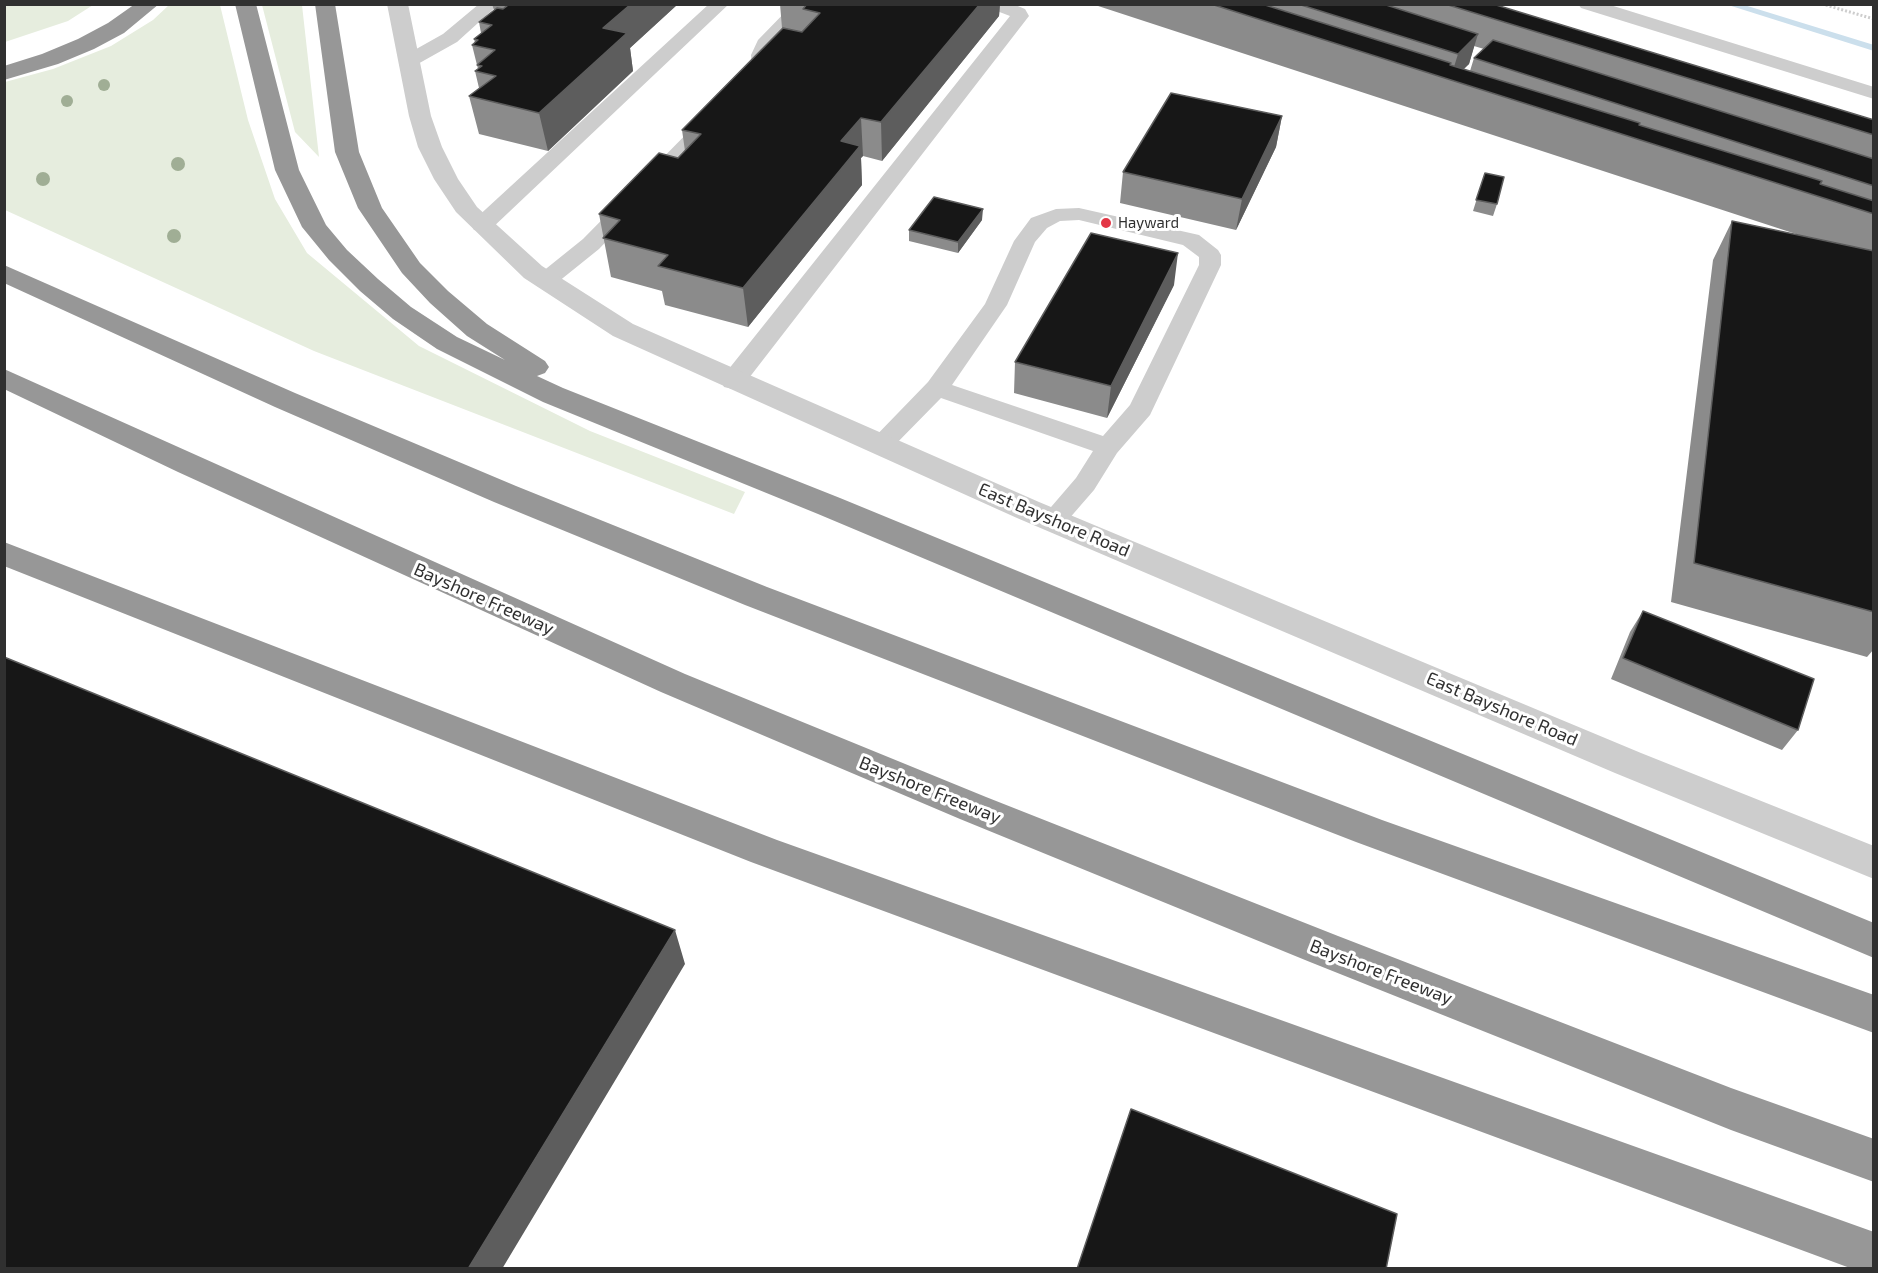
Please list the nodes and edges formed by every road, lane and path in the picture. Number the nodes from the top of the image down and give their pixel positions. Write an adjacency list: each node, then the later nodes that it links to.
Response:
1 (149, 4): 13 (highway)
2 (245, 4): 25 (highway)
3 (325, 4): 25 (highway)
4 (397, 4): 12 (street, East Bayshore Road)
5 (490, 4): 12 (lane)
6 (720, 4): 17 (lane)
7 (804, 4): 14 (lane)
8 (995, 4): 21 (lane)
9 (1587, 4): 15 (lane)
10 (1822, 4): 11 (path)
11 (1874, 19)
12 (409, 61): 17 (street, East Bayshore Road)
13 (4, 73)
14 (738, 93)
15 (1874, 93)
16 (721, 110): 19 (lane)
17 (482, 225): 19 (street, East Bayshore Road)
18 (4, 273): 30 (highway)
19 (545, 281): 21 (street, East Bayshore Road)
20 (4, 378): 31 (highway, Bayshore Freeway)
21 (733, 381): 23 (street, East Bayshore Road)
22 (937, 388): 23 (lane); 24 (lane); 24 (lane)
23 (880, 445): 26 (street, East Bayshore Road)
24 (1108, 447): 26 (lane)
25 (829, 506): 29 (highway)
26 (1052, 520): 28 (street, East Bayshore Road)
27 (4, 554): 32 (highway)
28 (1874, 863)
29 (1874, 941)
30 (1874, 1014)
31 (1874, 1161)
32 (1874, 1255)

